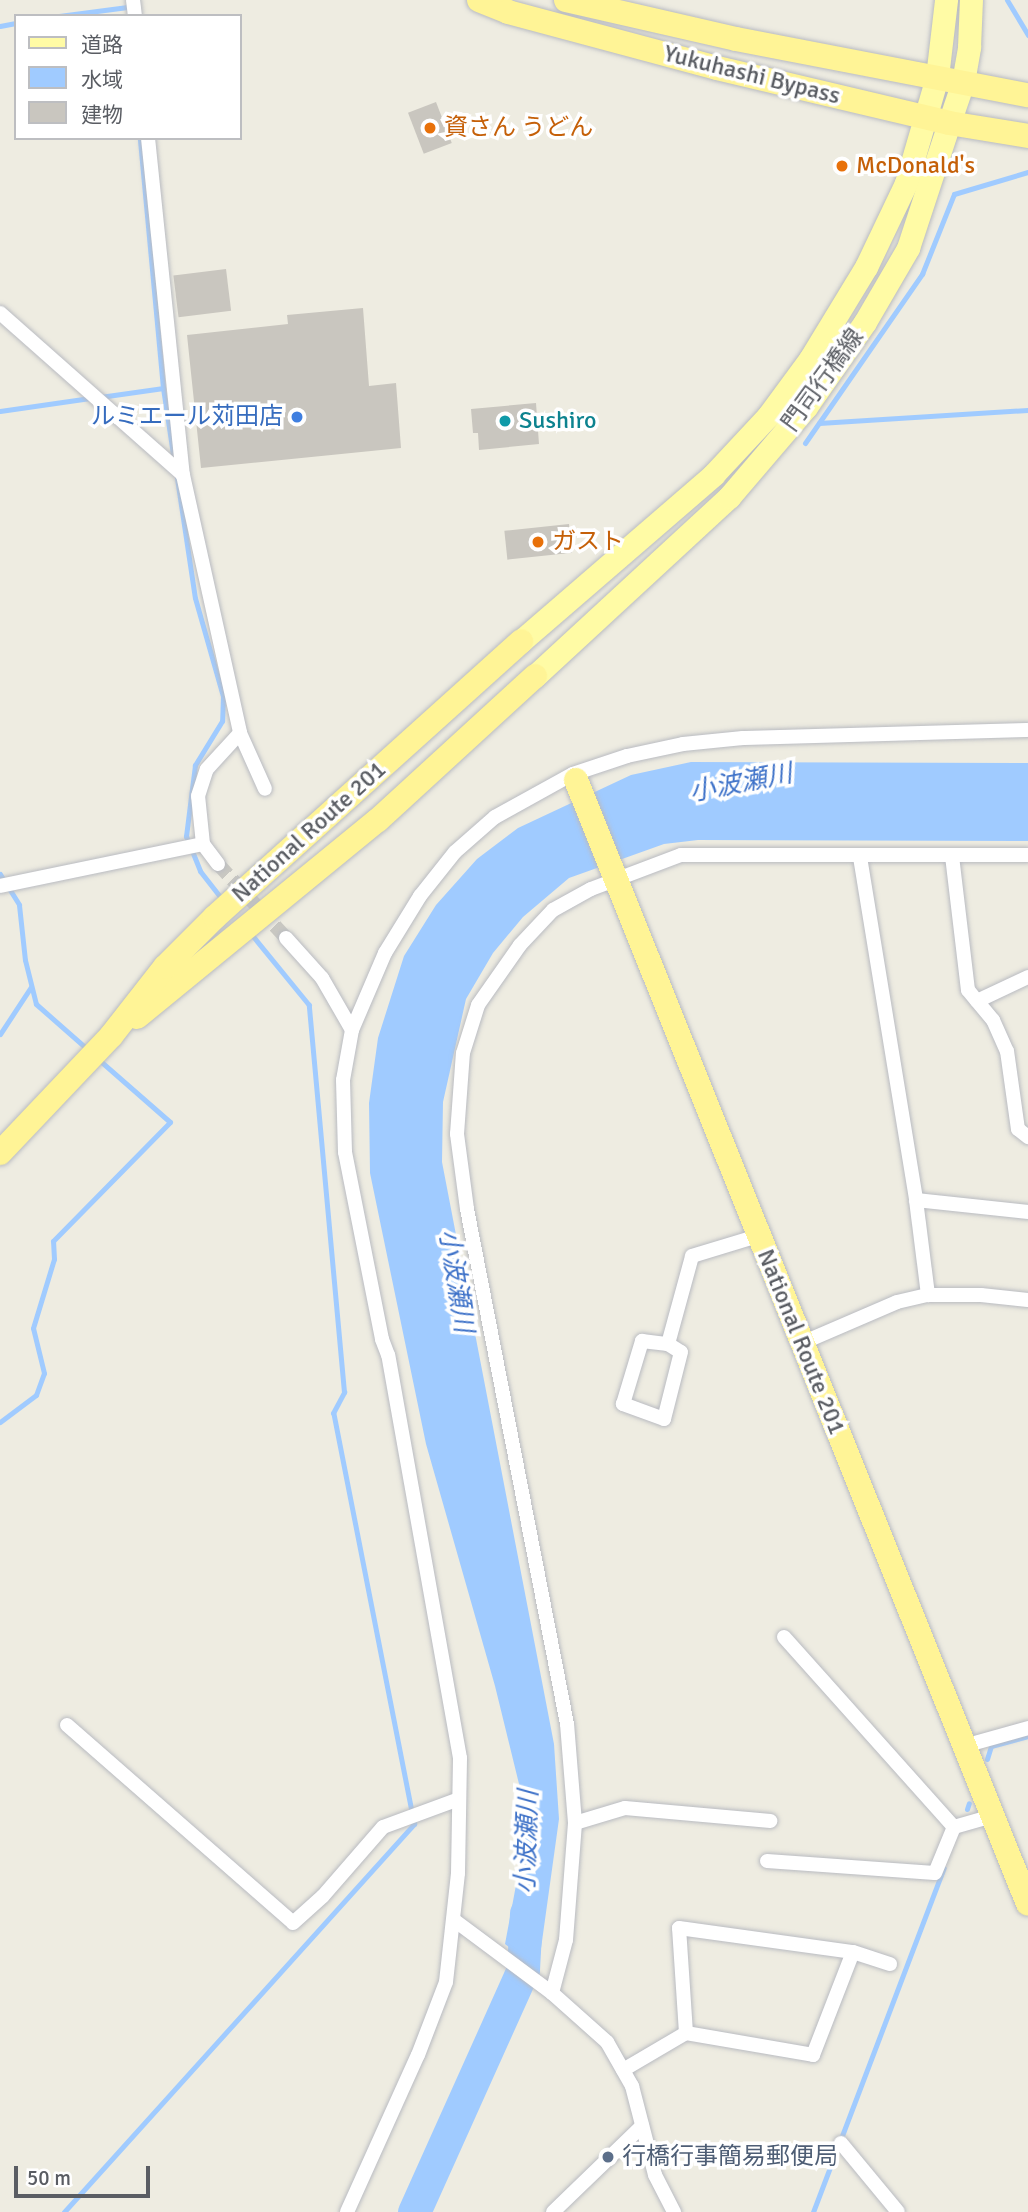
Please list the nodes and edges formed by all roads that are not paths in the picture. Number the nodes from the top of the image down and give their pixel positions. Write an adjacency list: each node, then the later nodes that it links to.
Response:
1 (479, 0): 8 (highway, Yukuhashi Bypass)
2 (566, 0): 5 (highway, Yukuhashi Bypass)
3 (946, 0): 5 (main road, 門司行橋線)
4 (971, 0): 6 (main road, 門司行橋線)
5 (937, 77): 6 (highway, Yukuhashi Bypass); 8 (main road, 門司行橋線)
6 (963, 82): 7 (highway, Yukuhashi Bypass); 8 (main road, 門司行橋線)
7 (1028, 95)
8 (938, 120): 9 (highway, Yukuhashi Bypass); 13 (main road, 門司行橋線); 14 (main road, 門司行橋線)
9 (1028, 136)
10 (148, 140): 12 (street)
11 (0, 313): 12 (street)
12 (183, 475): 16 (street)
13 (521, 641): 30 (highway, National Route 201)
14 (535, 676): 30 (highway, National Route 201)
15 (1028, 730): 29 (street)
16 (240, 733): 18 (street); 19 (street)
17 (576, 780): 24 (highway, National Route 201)
18 (265, 789)
19 (203, 844): 23 (street); 25 (street)
20 (1028, 855): 21 (street)
21 (952, 856): 22 (street); 28 (street)
22 (860, 857): 24 (street); 33 (street)
23 (218, 864)
24 (613, 877): 35 (highway, National Route 201); 47 (street)
25 (0, 886)
26 (286, 939): 29 (street)
27 (1028, 977): 28 (street)
28 (977, 1001): 31 (street)
29 (352, 1030): 44 (street)
30 (111, 1036): 32 (highway, National Route 201)
31 (1028, 1137)
32 (0, 1153)
33 (916, 1200): 34 (street); 36 (street)
34 (1028, 1212)
35 (758, 1236): 38 (highway, National Route 201); 39 (street)
36 (928, 1295): 37 (street); 38 (street)
37 (1028, 1300)
38 (802, 1343): 43 (highway, National Route 201)
39 (668, 1344): 39 (street)
40 (784, 1637): 48 (street)
41 (67, 1725): 44 (street)
42 (1028, 1728): 43 (street)
43 (964, 1746): 45 (highway, National Route 201)
44 (459, 1799): 51 (street)
45 (992, 1816): 48 (street); 50 (highway, National Route 201)
46 (770, 1821): 47 (street)
47 (575, 1824): 54 (street)
48 (954, 1827): 49 (street)
49 (767, 1861)
50 (1028, 1904)
51 (454, 1920): 54 (street); 59 (street)
52 (853, 1952): 53 (street); 55 (street); 55 (street)
53 (890, 1964)
54 (547, 1990): 56 (street)
55 (687, 2034): 56 (street)
56 (623, 2070): 57 (street)
57 (642, 2126): 60 (street); 61 (street)
58 (841, 2143): 62 (street)
59 (347, 2212)
60 (554, 2212)
61 (674, 2212)
62 (898, 2212)

